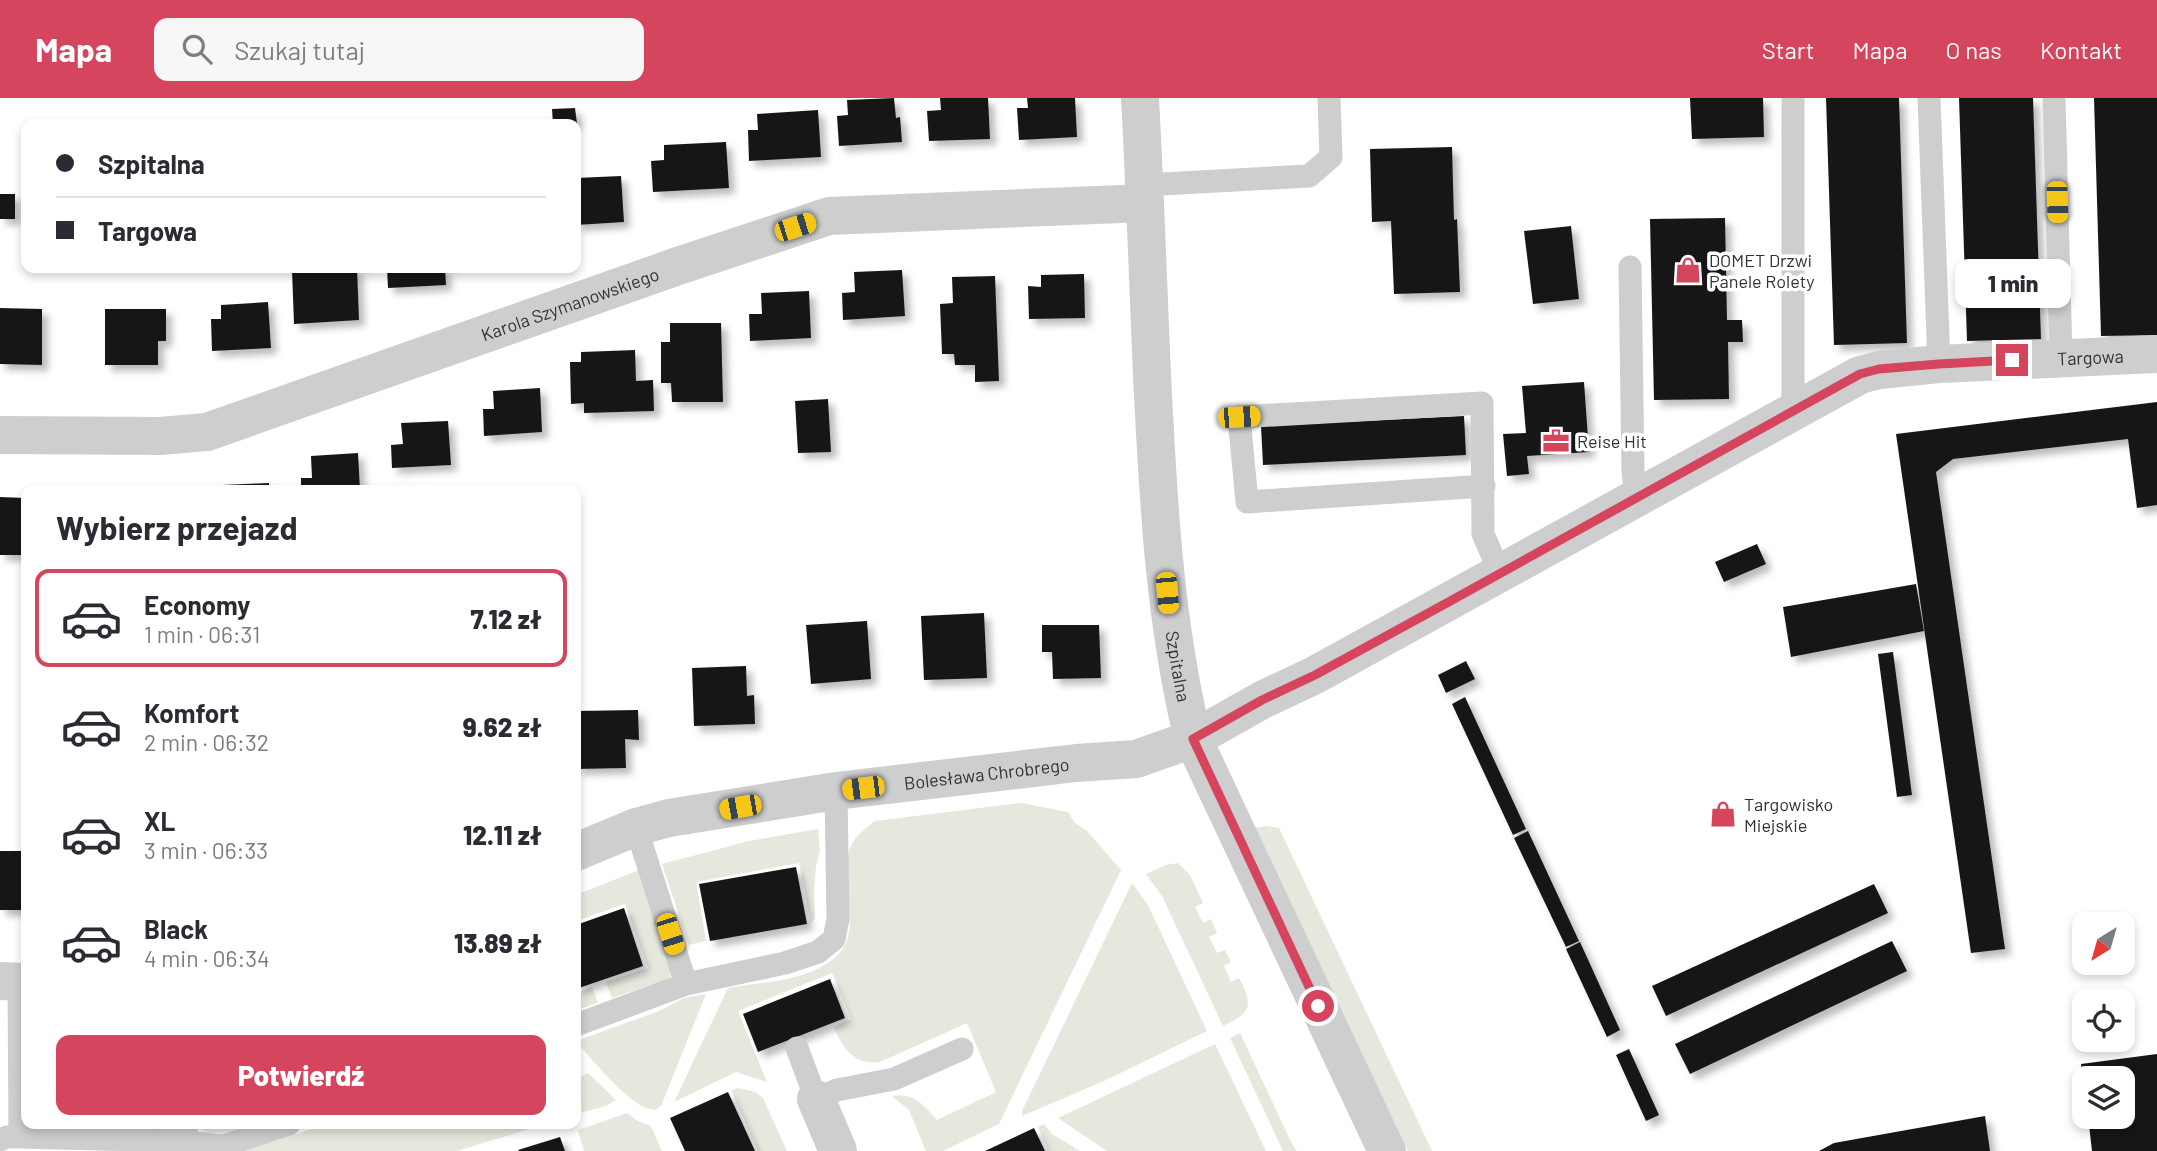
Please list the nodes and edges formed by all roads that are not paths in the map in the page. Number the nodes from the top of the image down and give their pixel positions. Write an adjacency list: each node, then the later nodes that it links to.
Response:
1 (1140, 98): 6 (street, Szpitalna)
2 (1329, 98): 6 (lane)
3 (1793, 98): 11 (lane)
4 (1929, 98): 10 (lane)
5 (2054, 98): 9 (lane)
6 (1144, 194): 12 (street, Karola Szymanowskiego); 16 (street, Szpitalna)
7 (1630, 267): 14 (lane)
8 (2157, 354): 9 (street, Targowa)
9 (2061, 358): 10 (street, Targowa)
10 (1939, 364): 11 (street, Targowa)
11 (1793, 411): 14 (street, Targowa)
12 (0, 435)
13 (1484, 486): 13 (lane); 15 (lane)
14 (1636, 498): 15 (street, Targowa)
15 (1500, 573): 16 (street, Targowa)
16 (1193, 739): 17 (street, Bolesława Chrobrego); 31 (street, Szpitalna)
17 (836, 791): 18 (street, Bolesława Chrobrego); 21 (lane)
18 (636, 827): 19 (street, Bolesława Chrobrego); 21 (lane)
19 (581, 850)
20 (15, 981): 27 (lane)
21 (686, 985): 22 (lane)
22 (581, 1023)
23 (797, 1048): 25 (lane)
24 (962, 1049): 25 (lane)
25 (816, 1099): 30 (street)
26 (275, 1129): 29 (lane)
27 (10, 1138): 28 (lane)
28 (178, 1139): 29 (lane)
29 (224, 1148)
30 (838, 1151)
31 (1387, 1151)

